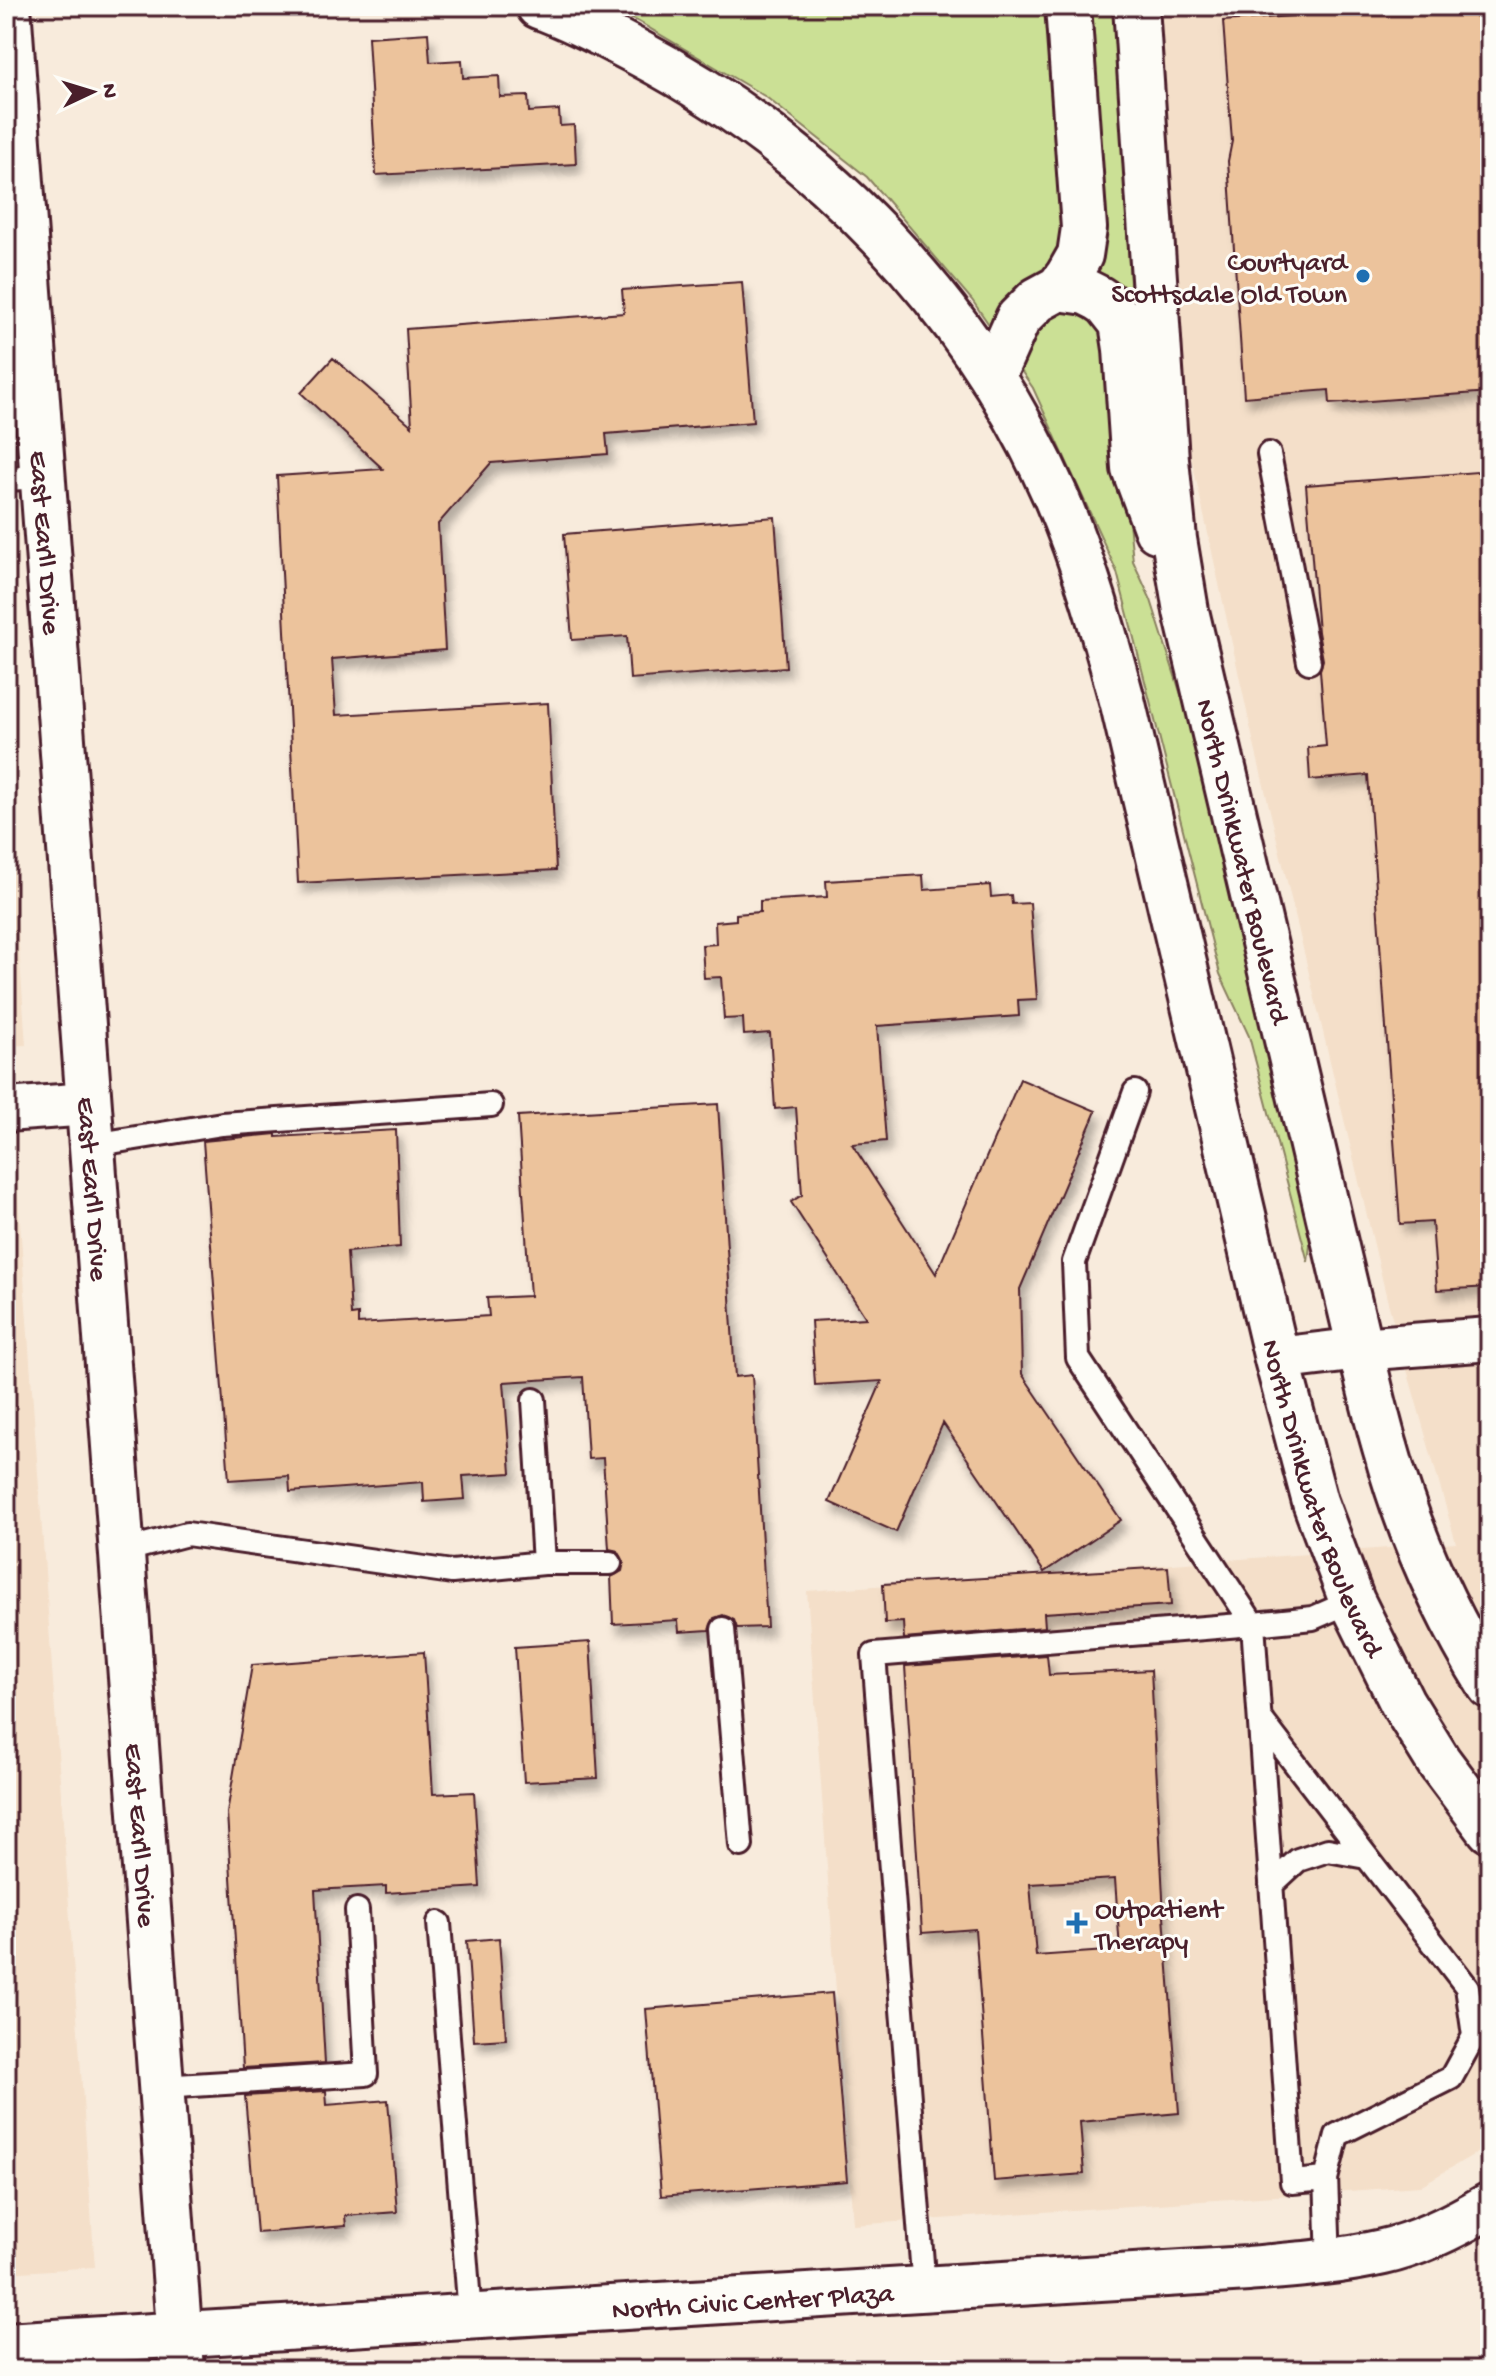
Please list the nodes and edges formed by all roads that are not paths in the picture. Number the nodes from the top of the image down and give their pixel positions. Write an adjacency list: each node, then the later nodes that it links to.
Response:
1 (8, 6): 8 (main road, East Earll Drive)
2 (539, 6): 6 (main road, North Drinkwater Boulevard)
3 (1068, 6): 5 (main road)
4 (1136, 6): 9 (main road, North Drinkwater Boulevard)
5 (1059, 288): 6 (main road); 9 (main road)
6 (992, 377): 17 (main road, North Drinkwater Boulevard)
7 (1269, 454): 10 (lane)
8 (25, 478): 14 (main road, East Earll Drive)
9 (1186, 611): 16 (main road, North Drinkwater Boulevard)
10 (1309, 662)
11 (1135, 1092): 23 (lane)
12 (491, 1105): 14 (lane)
13 (6, 1110): 14 (street)
14 (91, 1124): 19 (main road, East Earll Drive)
15 (1490, 1339): 16 (street)
16 (1360, 1349): 17 (street); 25 (main road, North Drinkwater Boulevard)
17 (1277, 1359): 22 (main road, North Drinkwater Boulevard)
18 (534, 1400): 20 (lane)
19 (122, 1551): 20 (lane); 33 (main road, East Earll Drive)
20 (544, 1563): 21 (lane)
21 (610, 1563)
22 (1352, 1601): 23 (lane); 27 (main road, North Drinkwater Boulevard)
23 (1253, 1624): 26 (lane); 37 (lane)
24 (723, 1629): 28 (lane)
25 (1490, 1686)
26 (1260, 1718): 29 (lane); 30 (lane)
27 (1490, 1830)
28 (741, 1845)
29 (1366, 1857): 30 (lane); 34 (lane)
30 (1271, 1885): 34 (lane)
31 (357, 1910): 33 (lane)
32 (439, 1923): 38 (lane)
33 (161, 2087): 40 (main road, East Earll Drive)
34 (1326, 2176): 36 (lane)
35 (1490, 2205): 36 (main road, North Civic Center Plaza)
36 (1329, 2262): 37 (main road, North Civic Center Plaza)
37 (924, 2288): 38 (main road, North Civic Center Plaza)
38 (470, 2315): 40 (main road, North Civic Center Plaza)
39 (6, 2345): 40 (main road, North Civic Center Plaza)
40 (180, 2352)

